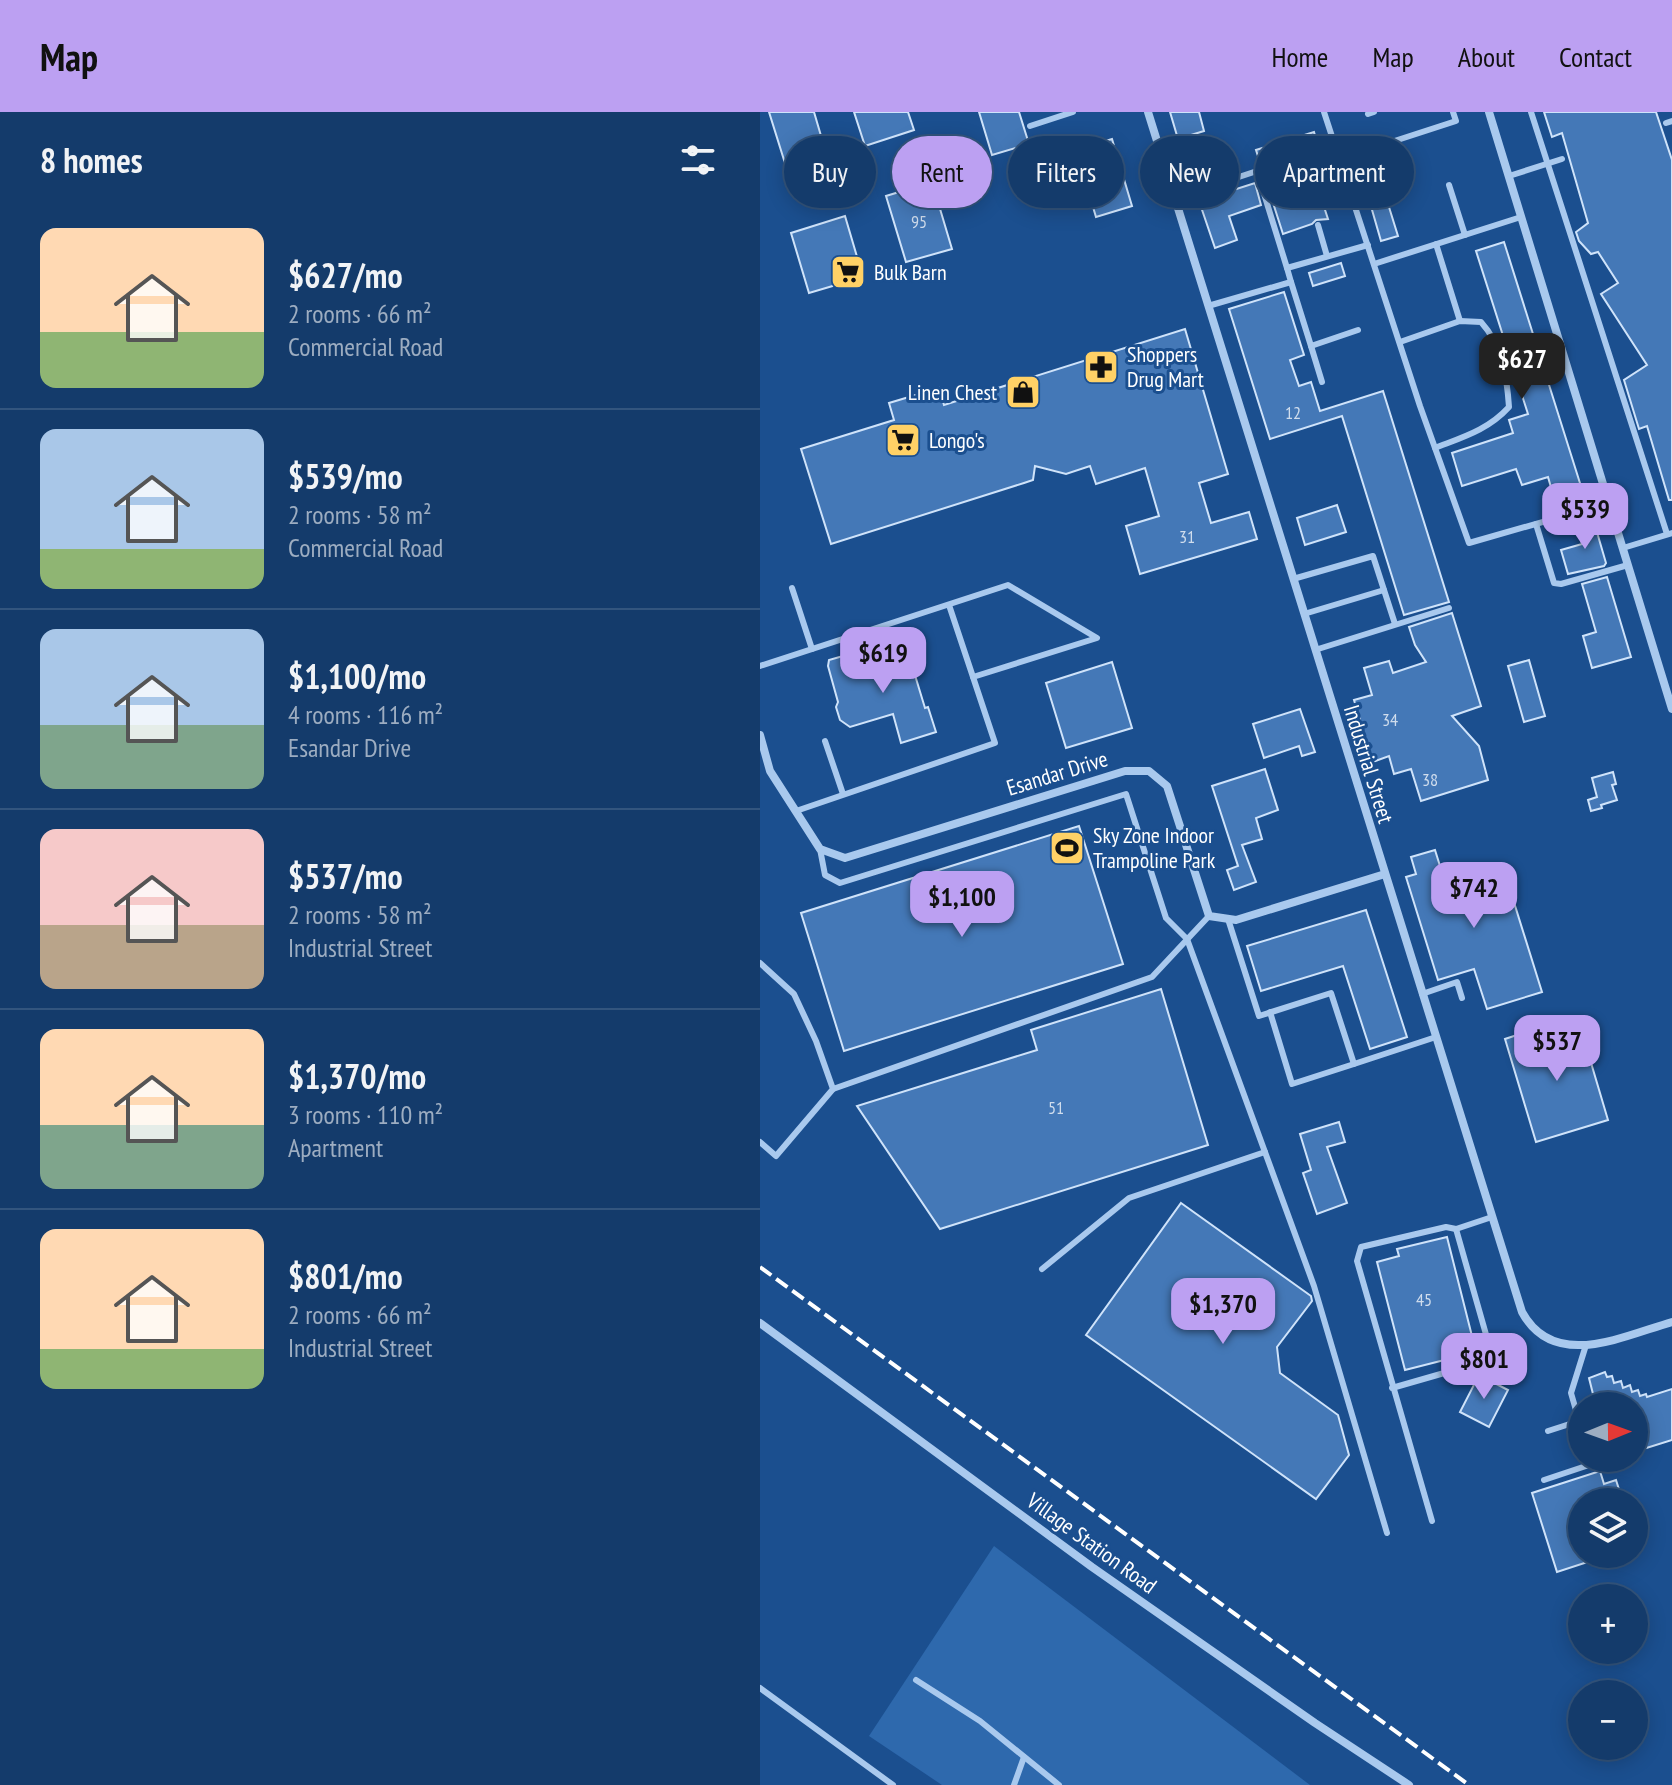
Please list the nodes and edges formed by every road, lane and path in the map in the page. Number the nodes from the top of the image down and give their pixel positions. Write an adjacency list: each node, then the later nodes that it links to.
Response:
1 (1071, 112): 7 (lane)
2 (1148, 112): 8 (street, Industrial Street)
3 (1324, 112): 20 (lane)
4 (1453, 112): 9 (lane)
5 (1489, 112): 12 (street)
6 (1531, 112): 11 (lane)
7 (1030, 126)
8 (1156, 136)
9 (1410, 136)
10 (1562, 159): 11 (lane)
11 (1547, 164): 12 (lane); 34 (lane)
12 (1509, 176): 16 (street)
13 (1239, 177): 23 (lane)
14 (1449, 185): 18 (lane)
15 (1178, 208): 25 (street, Industrial Street)
16 (1521, 217): 18 (lane); 32 (street)
17 (1318, 225): 21 (lane)
18 (1465, 235): 19 (lane)
19 (1436, 244): 22 (lane); 26 (lane)
20 (1368, 245): 21 (lane); 22 (lane)
21 (1327, 256): 23 (lane)
22 (1374, 264): 28 (lane)
23 (1287, 268): 24 (lane)
24 (1291, 282): 25 (lane); 29 (lane)
25 (1208, 306): 37 (street, Industrial Street)
26 (1460, 321): 28 (lane); 31 (lane)
27 (1358, 330): 29 (lane)
28 (1400, 342): 31 (lane)
29 (1311, 346): 30 (lane)
30 (1322, 382)
31 (1435, 448): 33 (lane)
32 (1609, 503): 33 (lane); 35 (street)
33 (1536, 524): 36 (lane)
34 (1669, 533): 35 (lane)
35 (1623, 548): 36 (street)
36 (1628, 565): 48 (street)
37 (1293, 579): 39 (lane); 42 (street, Industrial Street)
38 (792, 588): 44 (lane)
39 (1384, 590): 42 (lane); 43 (lane)
40 (949, 605): 44 (lane); 47 (lane); 47 (lane)
41 (1449, 608): 43 (lane)
42 (1304, 614): 45 (street, Industrial Street)
43 (1395, 624): 45 (lane)
44 (812, 649): 46 (lane)
45 (1315, 650): 54 (street, Industrial Street)
46 (760, 666)
47 (973, 677): 51 (lane)
48 (1672, 709)
49 (760, 735): 52 (street)
50 (825, 741): 51 (lane)
51 (843, 794): 52 (lane)
52 (796, 811): 53 (street)
53 (820, 849): 55 (street, Esandar Drive); 57 (lane)
54 (1385, 874): 56 (street); 59 (street, Industrial Street)
55 (1209, 916): 56 (street); 57 (lane)
56 (1228, 919): 61 (lane)
57 (1187, 939): 64 (lane); 66 (lane)
58 (760, 963): 64 (lane)
59 (1422, 994): 60 (lane); 62 (street, Industrial Street)
60 (1462, 998)
61 (1270, 1012): 63 (lane); 63 (lane)
62 (1436, 1037): 63 (lane); 67 (street, Industrial Street)
63 (1354, 1064)
64 (833, 1089): 65 (lane)
65 (760, 1142)
66 (1265, 1152): 69 (lane); 80 (lane)
67 (1492, 1217): 68 (lane); 72 (street, Industrial Street)
68 (1456, 1229): 73 (lane); 73 (lane)
69 (1042, 1269)
70 (1672, 1322): 72 (street, Industrial Street)
71 (760, 1323): 87 (street, Village Station Road)
72 (1586, 1345): 74 (lane)
73 (1392, 1388): 79 (lane)
74 (1571, 1392)
75 (1568, 1425): 76 (lane)
76 (1548, 1431)
77 (1568, 1472): 78 (lane)
78 (1544, 1480)
79 (1432, 1521)
80 (1387, 1533)
81 (916, 1680): 83 (lane)
82 (760, 1688): 84 (lane)
83 (1024, 1757): 85 (lane); 86 (lane)
84 (893, 1785)
85 (1014, 1785)
86 (1059, 1785)
87 (1409, 1785)

